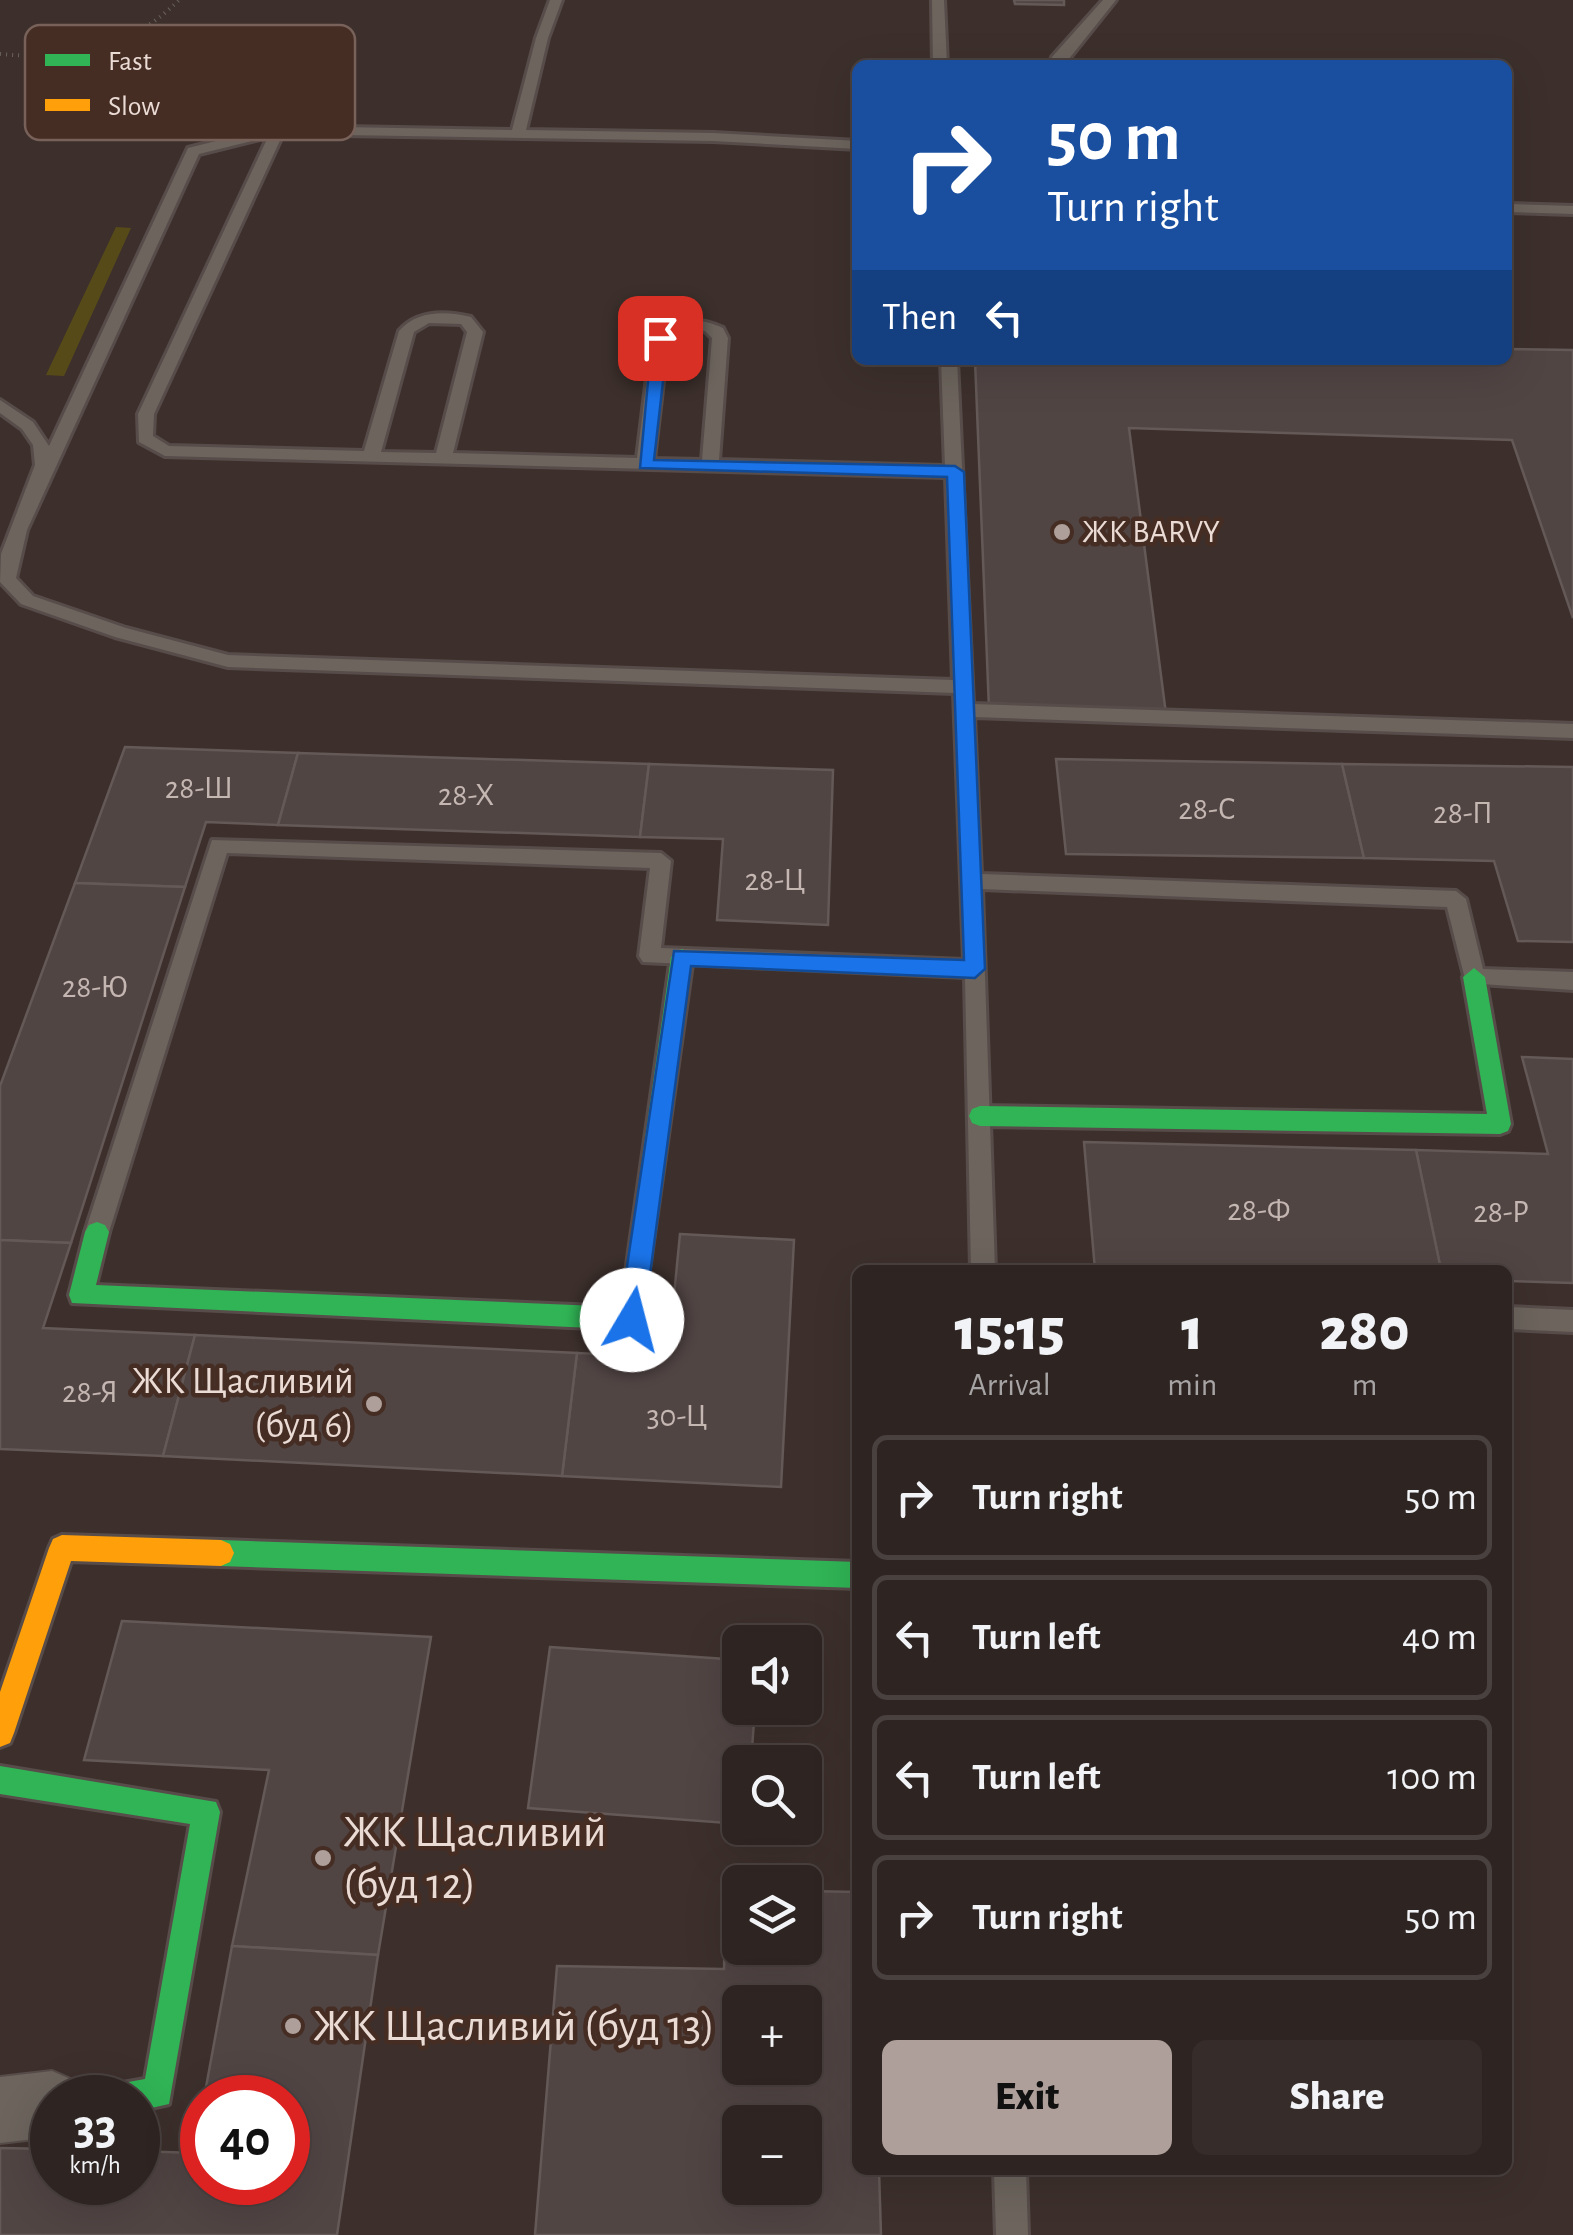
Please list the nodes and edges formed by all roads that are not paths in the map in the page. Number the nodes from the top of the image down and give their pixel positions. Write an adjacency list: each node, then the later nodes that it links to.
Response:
1 (556, 0): 7 (lane)
2 (938, 0): 4 (lane)
3 (1110, 0): 5 (lane)
4 (940, 60)
5 (1057, 60)
6 (355, 131): 7 (lane)
7 (518, 134): 10 (lane)
8 (238, 140): 20 (lane)
9 (273, 140): 15 (lane)
10 (852, 145)
11 (1512, 208): 12 (lane)
12 (1573, 210)
13 (950, 365): 19 (lane)
14 (0, 405): 20 (lane)
15 (371, 457): 16 (lane); 16 (lane)
16 (444, 459): 17 (lane)
17 (646, 465): 18 (lane); 18 (lane)
18 (710, 467): 19 (lane)
19 (955, 472): 21 (lane)
20 (44, 475): 21 (lane)
21 (963, 698): 22 (lane); 23 (lane)
22 (1573, 731)
23 (971, 881): 25 (lane); 26 (lane)
24 (682, 957): 25 (lane); 29 (lane); 29 (street)
25 (975, 969): 28 (lane)
26 (1474, 978): 27 (lane); 28 (street)
27 (1573, 982)
28 (980, 1116): 30 (lane)
29 (97, 1232)
30 (984, 1265)
31 (1512, 1318): 32 (lane)
32 (1573, 1321)
33 (852, 1575): 34 (street)
34 (0, 1733)
35 (0, 1780): 36 (street)
36 (160, 2081)
37 (30, 2107): 38 (street)
38 (0, 2110)
39 (1010, 2175): 40 (lane)
40 (1012, 2235)

